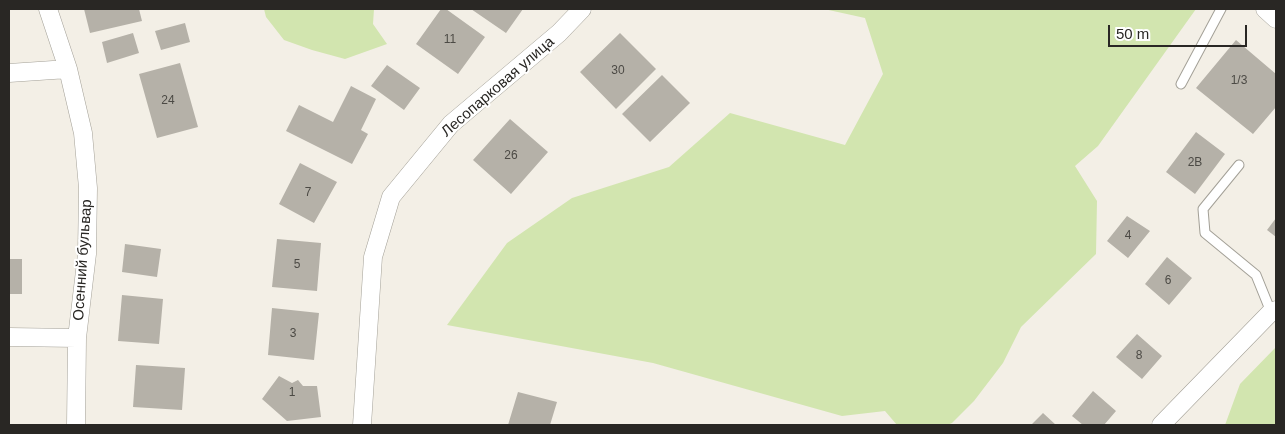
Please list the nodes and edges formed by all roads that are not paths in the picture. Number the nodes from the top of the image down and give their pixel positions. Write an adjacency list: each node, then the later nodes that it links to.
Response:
1 (48, 9): 6 (street, Осенний бульвар)
2 (582, 9): 14 (street, Лесопарковая улица)
3 (1221, 9): 8 (lane)
4 (1265, 9): 5 (street)
5 (1276, 19)
6 (68, 69): 7 (street); 12 (street, Осенний бульвар)
7 (9, 73)
8 (1181, 84)
9 (1240, 165): 10 (lane)
10 (1274, 311): 15 (street)
11 (9, 338): 12 (street)
12 (77, 338): 13 (street, Осенний бульвар)
13 (76, 425)
14 (362, 425)
15 (1161, 425)

